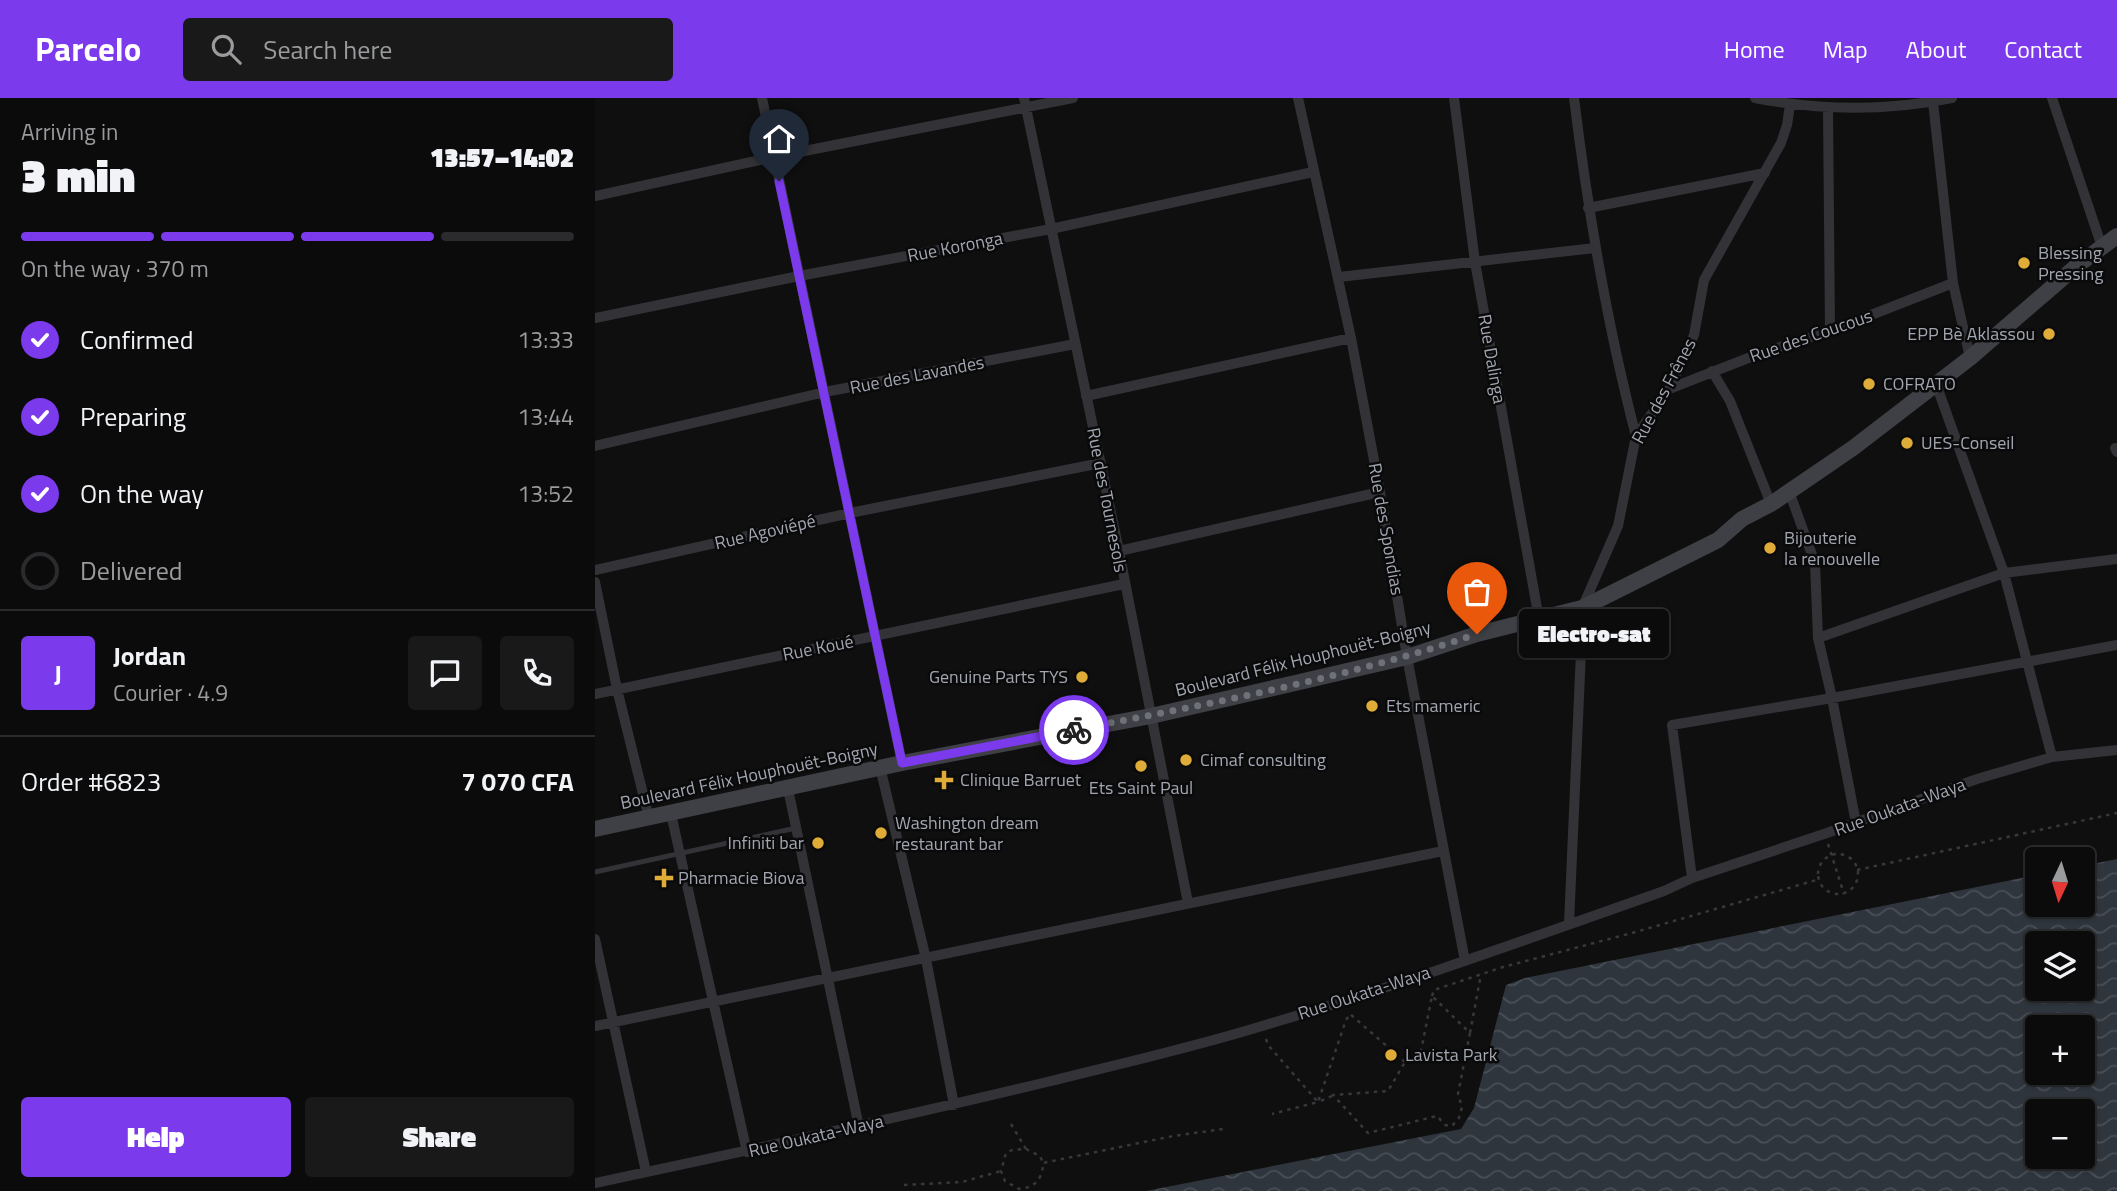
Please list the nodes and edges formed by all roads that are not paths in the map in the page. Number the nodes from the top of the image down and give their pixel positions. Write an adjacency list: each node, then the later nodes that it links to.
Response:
1 (762, 98): 13 (street)
2 (1073, 98): 10 (street)
3 (1298, 98): 14 (street, Rue des Spondias)
4 (1454, 98): 22 (street, Rue Dalinga)
5 (1574, 98): 17 (street)
6 (1755, 98): 11 (street)
7 (1952, 98): 9 (street)
8 (2052, 98): 20 (street)
9 (1934, 102): 12 (street); 25 (street)
10 (1025, 103): 13 (street); 18 (street, Rue des Tournesols)
11 (1790, 105): 12 (street); 15 (street, Rue des Frênes)
12 (1828, 108): 27 (street)
13 (774, 157): 16 (street); 23 (street)
14 (1313, 172): 18 (street, Rue Koronga); 24 (street, Rue des Spondias)
15 (1765, 173): 17 (street); 33 (street, Rue des Frênes)
16 (595, 195)
17 (1588, 208): 21 (street)
18 (1051, 229): 23 (street, Rue Koronga); 29 (street, Rue des Tournesols)
19 (2117, 236): 20 (street, Boulevard Félix Houphouët-Boigny)
20 (2102, 247): 30 (street, Boulevard Félix Houphouët-Boigny)
21 (1595, 248): 22 (street); 36 (street)
22 (1475, 262): 24 (street); 50 (street, Rue Dalinga)
23 (799, 276): 26 (street, Rue Koronga); 34 (street)
24 (1339, 277): 28 (street, Rue des Spondias)
25 (1953, 283): 27 (street, Rue des Coucous); 30 (street)
26 (595, 318)
27 (1830, 331): 31 (street, Rue des Coucous)
28 (1351, 338): 35 (street); 40 (street, Rue des Spondias)
29 (1075, 344): 34 (street, Rue des Lavandes); 35 (street, Rue des Tournesols)
30 (1970, 358): 32 (street, Boulevard Félix Houphouët-Boigny)
31 (1711, 371): 33 (street, Rue des Coucous); 41 (street)
32 (1936, 384): 39 (street, Boulevard Félix Houphouët-Boigny); 46 (street)
33 (1669, 388): 36 (street, Rue des Frênes)
34 (825, 392): 37 (street, Rue des Lavandes); 42 (street)
35 (1086, 396): 38 (street, Rue des Tournesols)
36 (1636, 436): 49 (street, Rue des Frênes)
37 (595, 446)
38 (1101, 463): 42 (street, Rue Agoviépé); 43 (street, Rue des Tournesols)
39 (1789, 491): 41 (street, Boulevard Félix Houphouët-Boigny); 52 (street)
40 (1380, 492): 43 (street); 54 (street, Rue des Spondias)
41 (1771, 503): 49 (street, Boulevard Félix Houphouët-Boigny)
42 (850, 513): 45 (street, Rue Agoviépé); 51 (street)
43 (1119, 551): 48 (street, Rue des Tournesols)
44 (2117, 559): 46 (street)
45 (595, 570)
46 (2004, 573): 52 (street); 55 (street)
47 (595, 582): 56 (street)
48 (1124, 584): 51 (street, Rue Koué); 59 (street, Rue des Tournesols)
49 (1583, 606): 50 (street, Boulevard Félix Houphouët-Boigny); 75 (street)
50 (1539, 619): 54 (street, Boulevard Félix Houphouët-Boigny)
51 (875, 637): 56 (street, Rue Koué); 62 (street)
52 (1818, 638): 58 (street)
53 (2117, 645): 55 (street)
54 (1408, 657): 59 (street, Boulevard Félix Houphouët-Boigny); 70 (street, Rue des Spondias)
55 (2028, 662): 58 (street); 61 (street)
56 (617, 689): 57 (street, Rue Koué); 66 (street)
57 (595, 694)
58 (1832, 698): 67 (street); 73 (street)
59 (1151, 716): 62 (street, Boulevard Félix Houphouët-Boigny); 74 (street, Rue des Tournesols)
60 (2117, 750): 61 (street, Rue Oukata-Waya)
61 (2052, 757): 67 (street, Rue Oukata-Waya)
62 (902, 763): 63 (street, Boulevard Félix Houphouët-Boigny)
63 (880, 767): 64 (street, Boulevard Félix Houphouët-Boigny); 77 (street)
64 (788, 789): 65 (street, Boulevard Félix Houphouët-Boigny); 68 (street)
65 (671, 814): 66 (street, Boulevard Félix Houphouët-Boigny); 71 (street)
66 (649, 818): 69 (street, Boulevard Félix Houphouët-Boigny)
67 (1856, 823): 73 (street, Rue Oukata-Waya)
68 (796, 828): 71 (lane); 79 (street)
69 (595, 829)
70 (1443, 851): 74 (street); 78 (street, Rue des Spondias)
71 (681, 854): 72 (lane); 80 (street)
72 (595, 872)
73 (1692, 878): 75 (street, Rue Oukata-Waya)
74 (1188, 903): 77 (street)
75 (1569, 924): 78 (street, Rue Oukata-Waya)
76 (595, 939): 81 (street)
77 (926, 959): 79 (street); 83 (street)
78 (1465, 961): 83 (street, Rue Oukata-Waya)
79 (827, 978): 80 (street); 84 (street)
80 (715, 1001): 81 (street); 85 (street)
81 (613, 1022): 82 (street); 86 (street)
82 (595, 1026)
83 (954, 1105): 84 (street, Rue Oukata-Waya)
84 (859, 1127): 85 (street, Rue Oukata-Waya)
85 (747, 1152): 86 (street, Rue Oukata-Waya)
86 (646, 1172): 87 (street, Rue Oukata-Waya)
87 (595, 1183)

